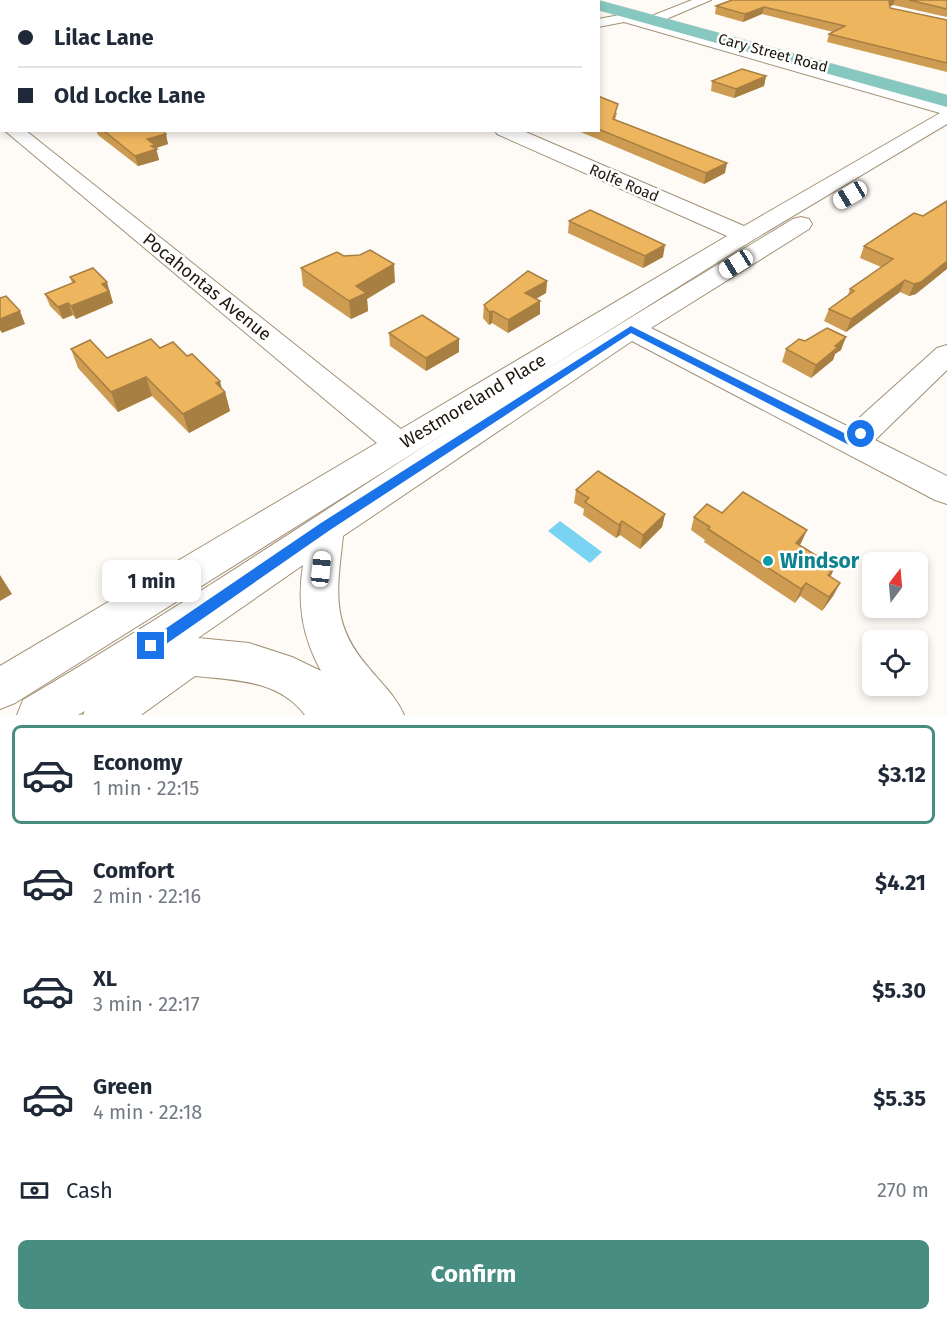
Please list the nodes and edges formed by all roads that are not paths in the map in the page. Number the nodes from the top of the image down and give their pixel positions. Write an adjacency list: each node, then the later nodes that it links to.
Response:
1 (704, 0): 3 (street)
2 (600, 6): 3 (main road, Cary Street Road)
3 (637, 18): 4 (street); 5 (main road, Cary Street Road); 6 (street)
4 (600, 23)
5 (947, 101)
6 (947, 109)
7 (947, 116): 11 (street, Westmoreland Place)
8 (19, 132): 15 (street, Pocahontas Avenue)
9 (509, 132): 11 (street, Rolfe Road)
10 (947, 136): 12 (street)
11 (745, 235): 15 (street, Westmoreland Place)
12 (631, 329): 14 (street); 17 (street)
13 (947, 354): 14 (street)
14 (853, 442): 16 (street)
15 (400, 445): 19 (street, Westmoreland Place)
16 (947, 490)
17 (326, 527): 18 (street); 20 (street)
18 (179, 646): 20 (street); 21 (street); 22 (street)
19 (0, 689)
20 (328, 689): 23 (street)
21 (39, 715)
22 (105, 715)
23 (382, 715)

